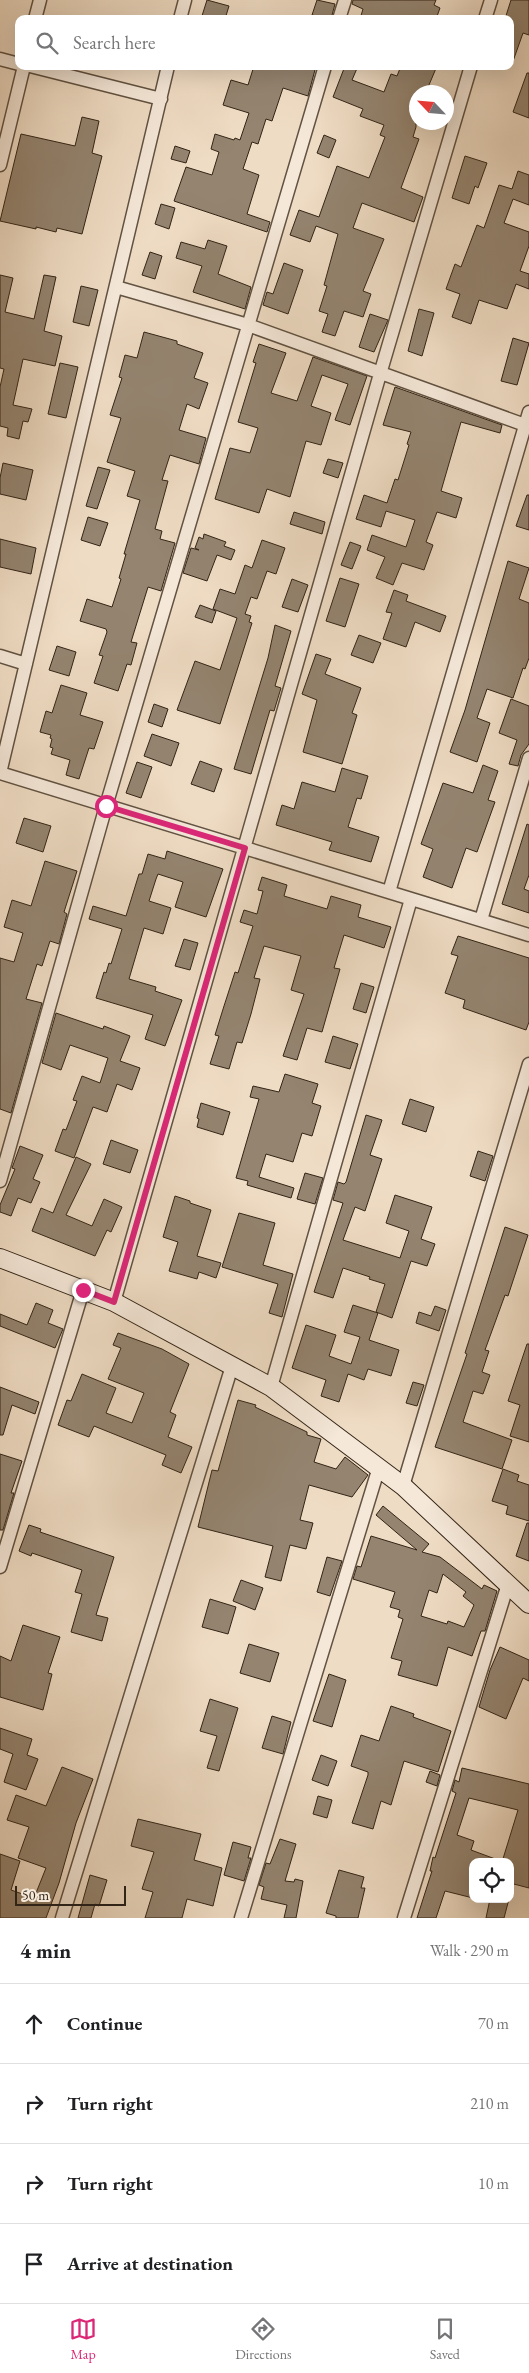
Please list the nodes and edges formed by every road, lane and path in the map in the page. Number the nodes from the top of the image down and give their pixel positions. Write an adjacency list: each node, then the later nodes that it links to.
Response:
1 (40, 0): 5 (street)
2 (185, 0): 6 (street)
3 (345, 0): 7 (street)
4 (491, 0): 8 (street)
5 (36, 15)
6 (181, 15)
7 (340, 15)
8 (487, 15)
9 (0, 59): 10 (street)
10 (15, 63)
11 (23, 70): 17 (street)
12 (46, 70): 16 (street)
13 (167, 70): 16 (street)
14 (324, 70): 19 (street)
15 (470, 70): 20 (street)
16 (160, 98): 18 (street)
17 (0, 166)
18 (116, 287): 19 (street); 24 (street)
19 (248, 325): 20 (street); 27 (street)
20 (380, 374): 22 (street); 28 (street)
21 (529, 412): 22 (street)
22 (525, 425): 29 (street)
23 (0, 656): 24 (street)
24 (26, 664): 26 (street)
25 (529, 758): 31 (street)
26 (0, 773): 27 (street)
27 (106, 806): 28 (street); 34 (street)
28 (245, 848): 29 (street); 37 (street)
29 (389, 892): 30 (street)
30 (411, 899): 31 (street); 39 (street)
31 (482, 920): 32 (street)
32 (529, 935)
33 (529, 1064): 41 (street)
34 (0, 1181)
35 (0, 1258): 36 (street)
36 (83, 1290): 37 (street); 42 (street)
37 (114, 1302): 38 (street)
38 (232, 1366): 39 (street); 45 (street)
39 (271, 1386): 40 (street)
40 (378, 1468): 41 (street); 46 (street)
41 (403, 1486): 43 (street)
42 (0, 1567)
43 (508, 1584): 44 (street); 47 (street)
44 (529, 1604)
45 (62, 1918)
46 (241, 1918)
47 (404, 1918)

